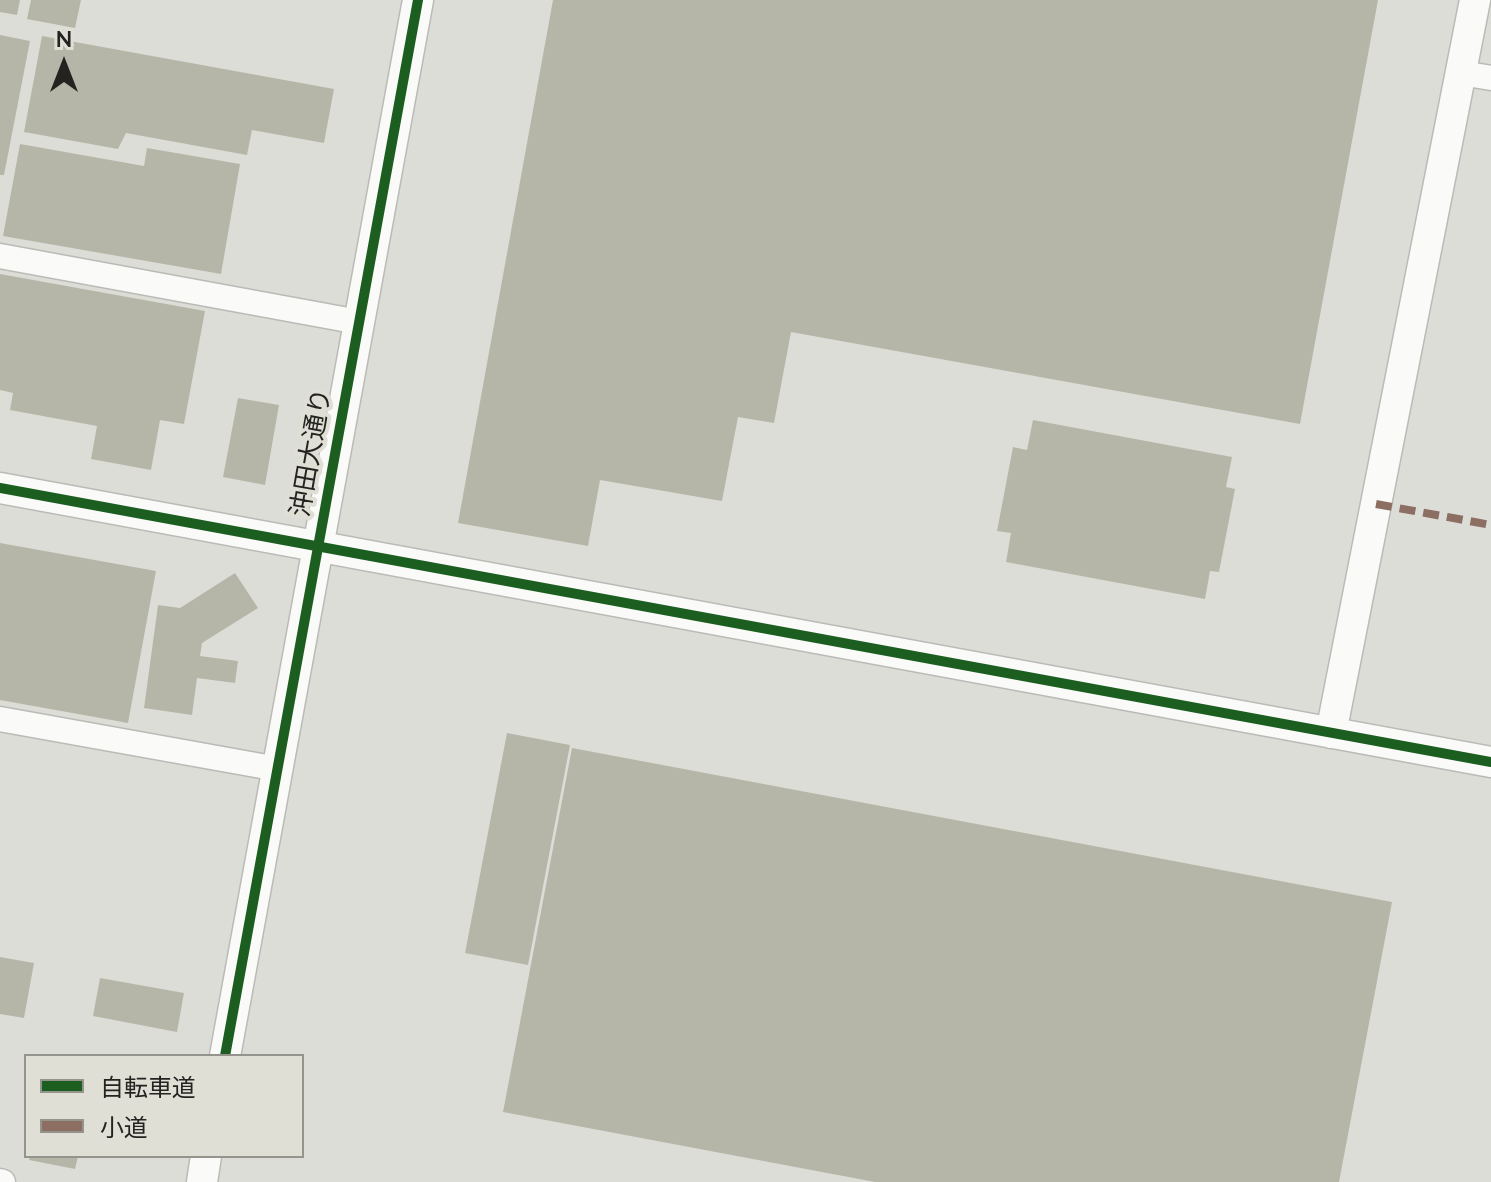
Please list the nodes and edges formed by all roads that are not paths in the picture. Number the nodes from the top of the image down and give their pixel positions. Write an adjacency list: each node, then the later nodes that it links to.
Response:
1 (418, 0): 6 (street, 沖田大通り)
2 (1475, 0): 3 (street)
3 (1461, 73): 4 (street); 10 (street)
4 (1491, 78)
5 (0, 256): 6 (street)
6 (359, 322): 8 (street, 沖田大通り)
7 (0, 488): 8 (street)
8 (318, 546): 10 (street); 12 (street, 沖田大通り)
9 (0, 719): 12 (street)
10 (1331, 733): 11 (street)
11 (1491, 762)
12 (278, 769): 13 (street, 沖田大通り)
13 (225, 1054)
14 (206, 1158): 15 (street)
15 (202, 1182)

